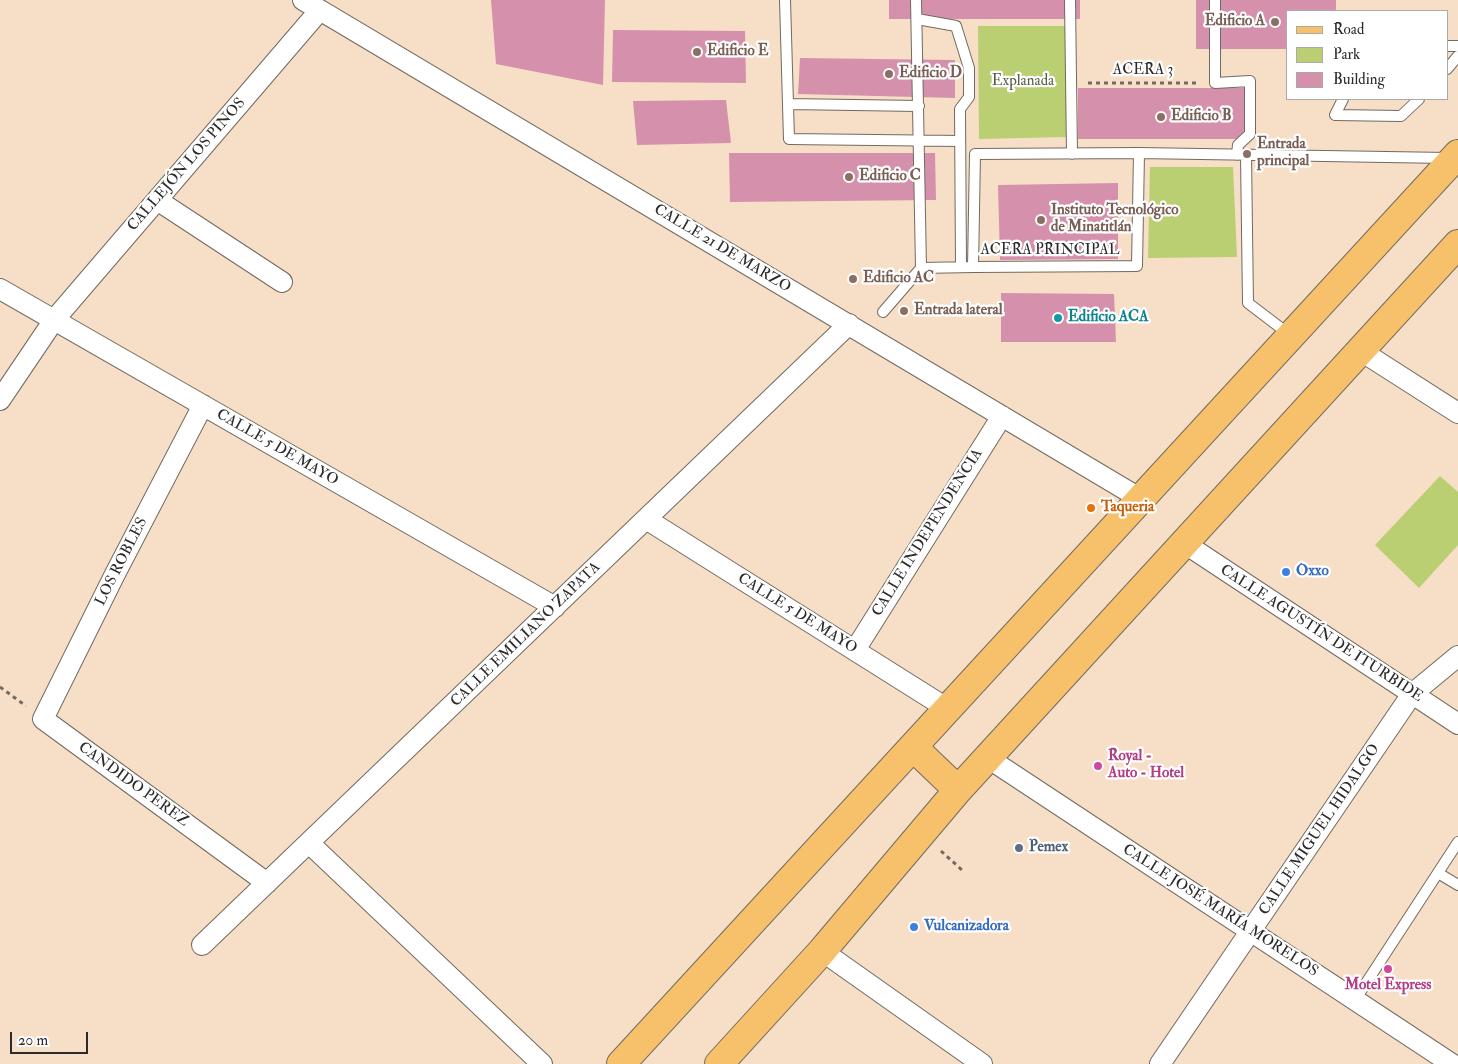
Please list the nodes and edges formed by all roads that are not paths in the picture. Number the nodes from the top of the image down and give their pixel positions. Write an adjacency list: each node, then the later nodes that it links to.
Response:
1 (785, 0): 11 (lane)
2 (916, 0): 6 (lane)
3 (1070, 0): 16 (lane)
4 (1215, 0): 17 (lane)
5 (311, 5): 19 (street, CALLEJÓN LOS PINOS); 28 (street, CALLE 21 DE MARZO)
6 (917, 19): 12 (lane); 14 (lane)
7 (1458, 56): 8 (lane)
8 (1448, 69)
9 (1342, 100): 10 (lane)
10 (1418, 100)
11 (788, 104): 12 (lane); 13 (lane)
12 (919, 106): 13 (lane)
13 (919, 141): 14 (lane); 23 (lane)
14 (960, 141): 21 (lane)
15 (1139, 153): 16 (lane, ACERA PRINCIPAL); 17 (lane, ACERA PRINCIPAL); 22 (lane, ACERA PRINCIPAL)
16 (1072, 154): 22 (lane, ACERA PRINCIPAL)
17 (1242, 155): 18 (lane, ACERA PRINCIPAL); 29 (lane)
18 (1456, 156): 29 (main road)
19 (157, 200): 24 (street); 27 (street, CALLEJÓN LOS PINOS)
20 (1458, 244): 30 (main road)
21 (961, 267): 22 (lane); 23 (lane)
22 (974, 267)
23 (922, 268): 26 (lane)
24 (282, 282)
25 (0, 289): 27 (street, CALLE 5 DE MAYO)
26 (883, 312)
27 (54, 320): 31 (street, CALLEJÓN LOS PINOS); 32 (street, CALLE 5 DE MAYO)
28 (848, 324): 34 (street, CALLE 21 DE MARZO); 36 (street, CALLE EMILIANO ZAPATA)
29 (1291, 336): 35 (main road)
30 (1361, 351): 33 (street); 37 (main road)
31 (0, 400)
32 (203, 405): 38 (street, CALLE 5 DE MAYO); 43 (street, LOS ROBLES)
33 (1458, 413)
34 (1002, 416): 35 (street, CALLE 21 DE MARZO); 39 (street, CALLE INDEPENDENCIA)
35 (1141, 499): 42 (main road)
36 (646, 519): 38 (street, CALLE EMILIANO ZAPATA); 39 (street, CALLE 5 DE MAYO)
37 (1184, 543): 41 (street, CALLE AGUSTÍN DE ITURBIDE); 46 (main road)
38 (555, 607): 49 (street, CALLE EMILIANO ZAPATA)
39 (855, 650): 42 (street, CALLE 5 DE MAYO)
40 (1458, 656): 41 (street, CALLE MIGUEL HIDALGO)
41 (1412, 694): 44 (street, CALLE AGUSTÍN DE ITURBIDE); 53 (street, CALLE MIGUEL HIDALGO)
42 (948, 708): 45 (main road)
43 (44, 719): 51 (street, CANDIDO PEREZ)
44 (1458, 724)
45 (913, 747): 47 (main road); 58 (main road)
46 (988, 758): 47 (main road); 53 (street, CALLE JOSÉ MARÍA MORELOS)
47 (958, 790): 55 (main road)
48 (1458, 842): 50 (lane)
49 (309, 843): 51 (street, CALLE EMILIANO ZAPATA); 57 (street)
50 (1438, 872): 52 (lane); 56 (lane)
51 (267, 883): 54 (street, CALLE EMILIANO ZAPATA)
52 (1458, 885)
53 (1250, 931): 56 (street, CALLE JOSÉ MARÍA MORELOS); 61 (street, CALLE MIGUEL HIDALGO)
54 (202, 945)
55 (822, 951): 59 (main road); 60 (street)
56 (1354, 1000): 62 (street, CALLE JOSÉ MARÍA MORELOS)
57 (542, 1064)
58 (621, 1064)
59 (719, 1064)
60 (982, 1064)
61 (1160, 1064)
62 (1452, 1064)

